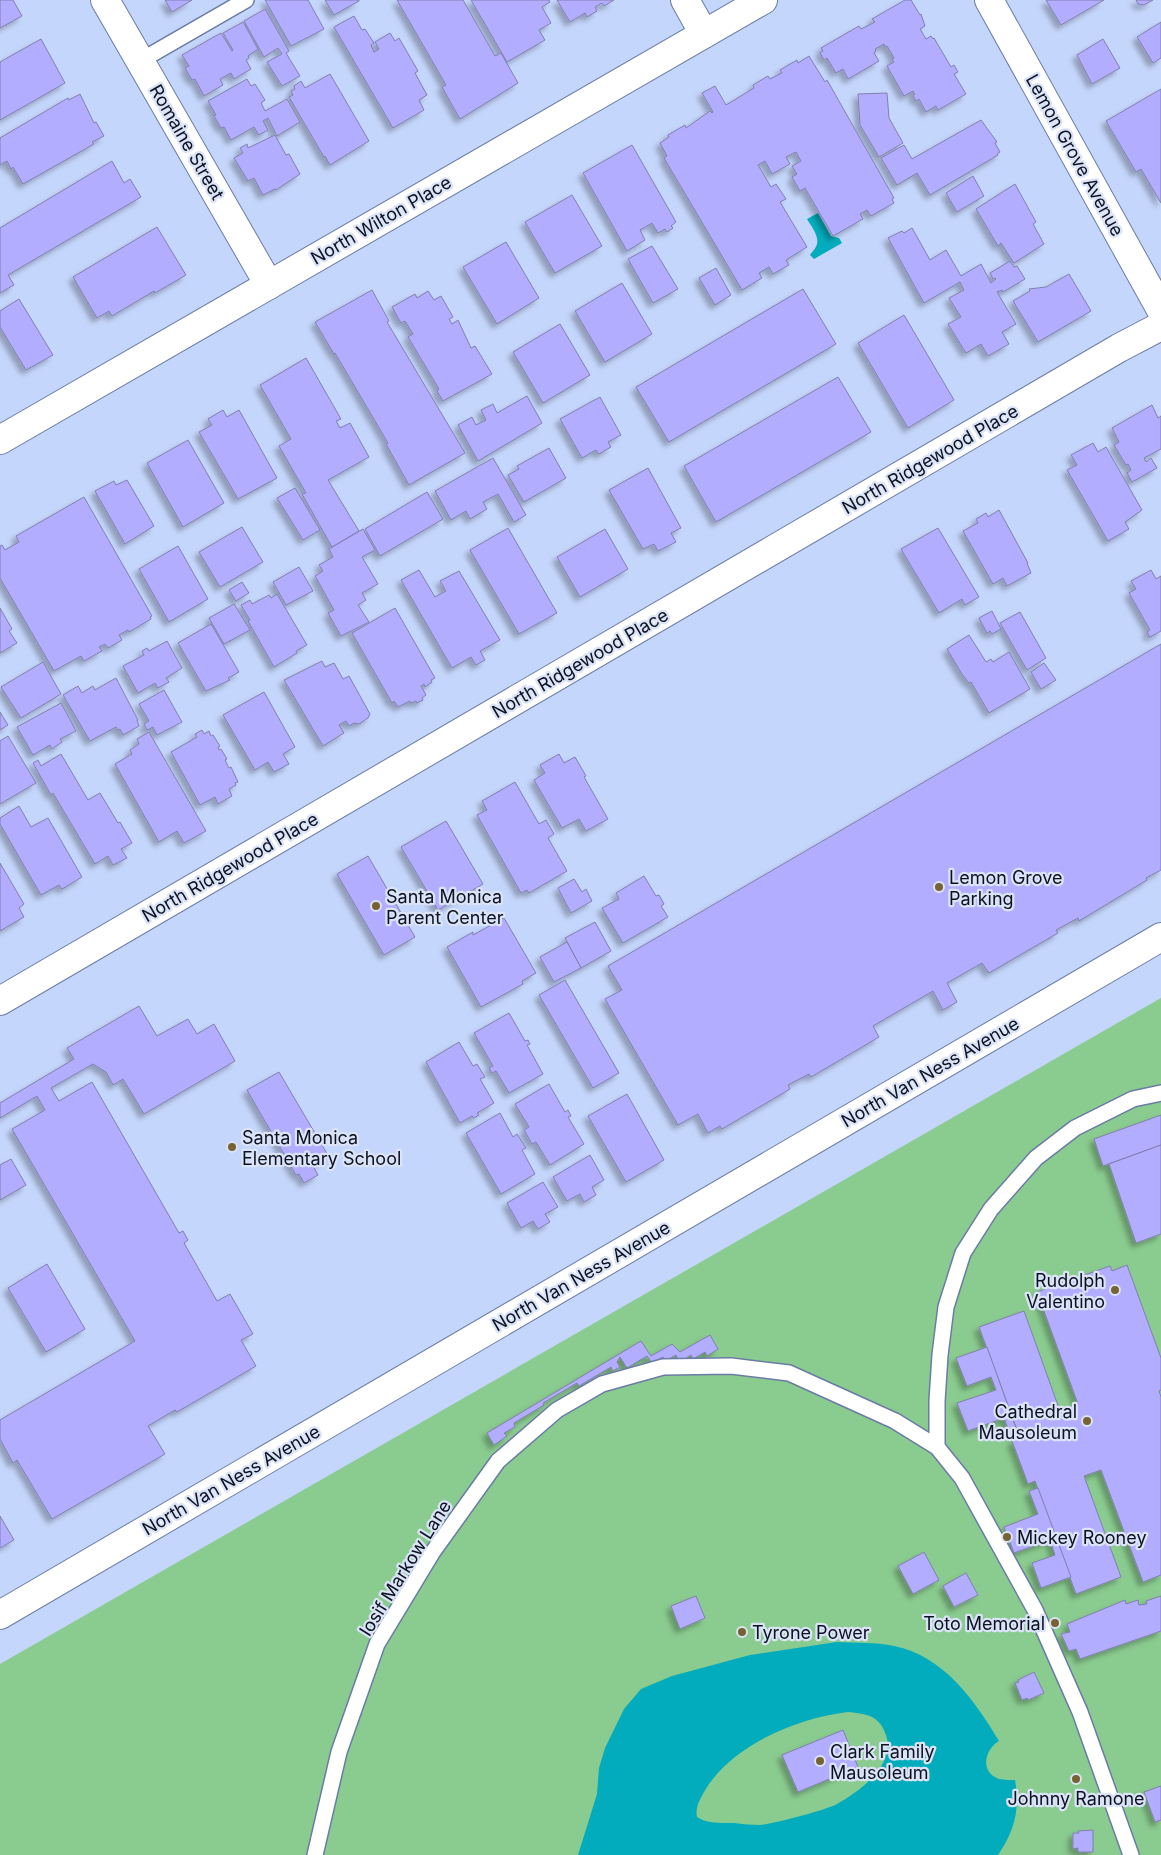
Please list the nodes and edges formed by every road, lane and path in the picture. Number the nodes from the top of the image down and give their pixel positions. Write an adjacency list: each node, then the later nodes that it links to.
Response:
1 (105, 0): 7 (street, Romaine Street)
2 (246, 0): 7 (lane)
3 (685, 0): 6 (street)
4 (763, 0): 6 (street, North Wilton Place)
5 (989, 0): 9 (street, Lemon Grove Avenue)
6 (704, 34): 8 (street, North Wilton Place)
7 (140, 61): 8 (street, Romaine Street)
8 (269, 285): 11 (street, North Wilton Place)
9 (1161, 310)
10 (1161, 326): 13 (street, North Ridgewood Place)
11 (0, 440)
12 (1161, 937): 16 (street, North Van Ness Avenue)
13 (0, 1001)
14 (1161, 1093): 15 (lane)
15 (937, 1447): 17 (lane, Iosif Markow Lane); 18 (lane, Iosif Markow Lane)
16 (0, 1615)
17 (315, 1855)
18 (1131, 1855)

